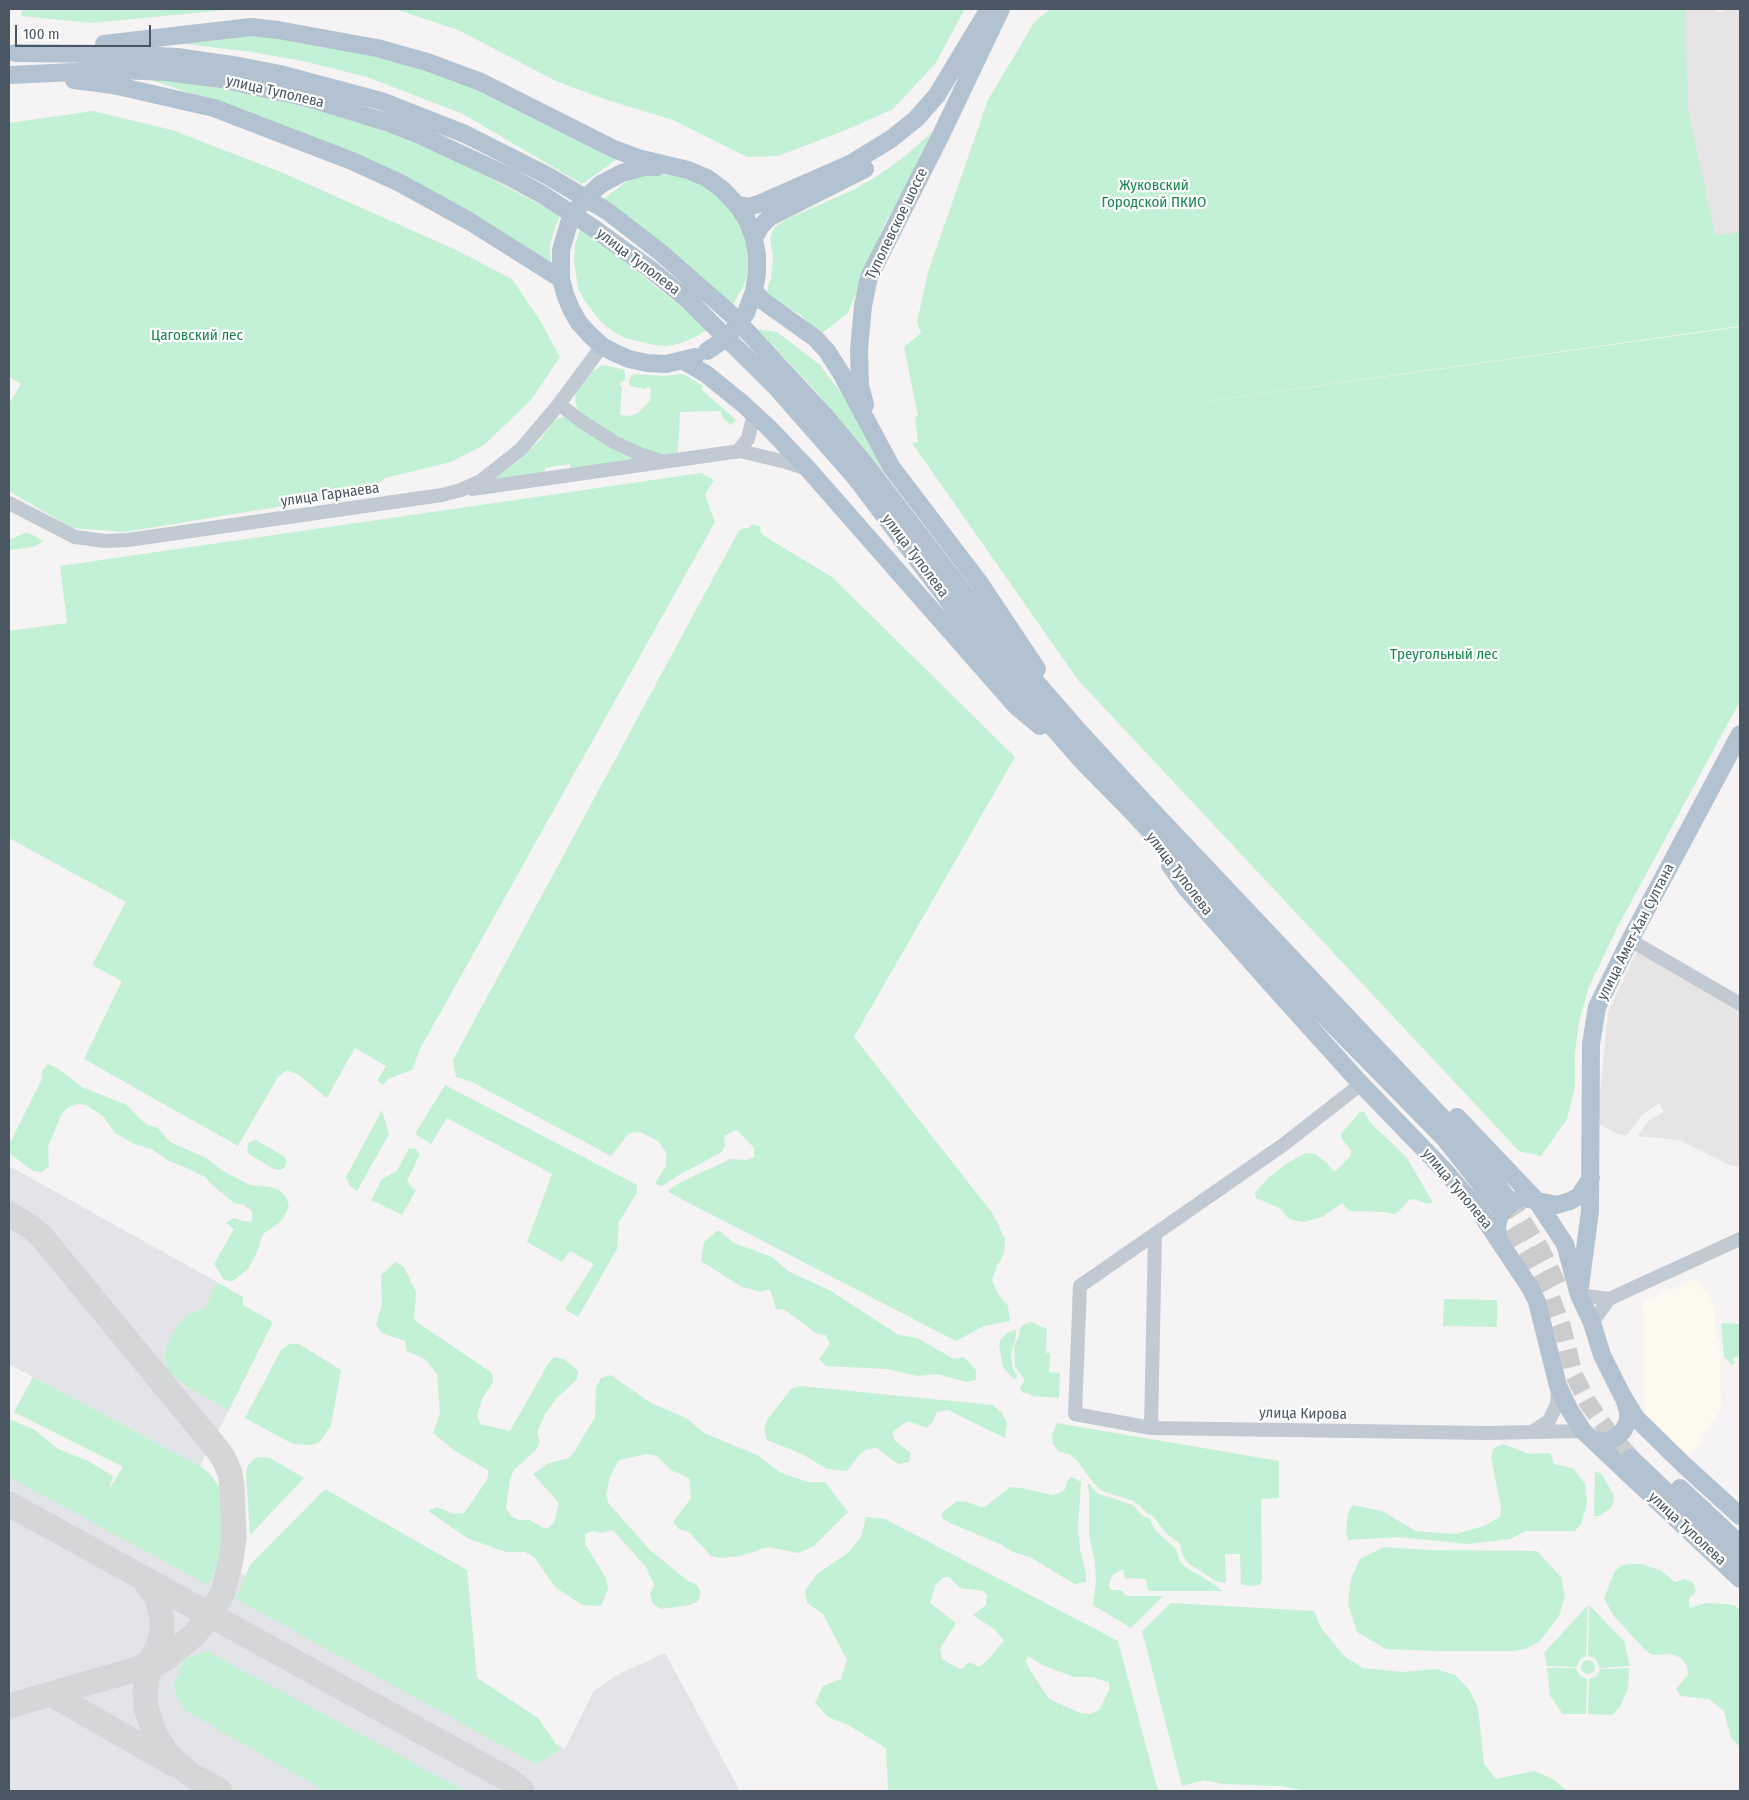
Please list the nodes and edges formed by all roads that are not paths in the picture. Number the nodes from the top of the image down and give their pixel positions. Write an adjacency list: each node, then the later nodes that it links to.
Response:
1 (995, 12): 5 (main road); 6 (main road); 13 (main road, Туполевское шоссе)
2 (12, 54): 4 (main road); 19 (main road, улица Туполева)
3 (9, 76): 7 (main road); 21 (main road, улица Туполева)
4 (668, 166): 5 (main road); 7 (main road, bridge)
5 (737, 205): 6 (main road)
6 (754, 238): 8 (main road)
7 (561, 279): 9 (main road)
8 (754, 291): 10 (main road, bridge); 13 (main road)
9 (602, 346): 10 (main road); 11 (street, улица Гарнаева)
10 (684, 361): 12 (main road, улица Туполева)
11 (560, 404): 15 (street); 17 (street, улица Гарнаева)
12 (754, 413): 14 (street); 16 (main road, улица Туполева)
13 (877, 441): 19 (main road, улица Туполева)
14 (737, 452): 15 (street); 16 (street)
15 (672, 461): 17 (street)
16 (808, 470): 21 (main road, улица Туполева)
17 (461, 490): 18 (street, улица Гарнаева)
18 (9, 503)
19 (1076, 728): 22 (main road, улица Туполева)
20 (1740, 734): 23 (main road, улица Амет-Хан Султана)
21 (1084, 763): 22 (main road, улица Туполева)
22 (1141, 810): 25 (main road, улица Туполева); 27 (main road, улица Туполева); 28 (main road, улица Туполева)
23 (1630, 940): 24 (street); 26 (main road, улица Амет-Хан Султана)
24 (1740, 1004)
25 (1361, 1084): 29 (street); 30 (main road, улица Туполева)
26 (1591, 1177): 27 (main road); 32 (main road, улица Амет-Хан Султана)
27 (1536, 1200): 30 (main road); 32 (main road, улица Туполева)
28 (1503, 1202)
29 (1155, 1234): 37 (street); 37 (street, улица Кирова)
30 (1498, 1239): 35 (main road, улица Туполева)
31 (1740, 1239): 33 (street)
32 (1580, 1295): 33 (street); 34 (main road, улица Туполева)
33 (1609, 1299): 34 (street)
34 (1594, 1329): 36 (main road, улица Туполева)
35 (1558, 1386): 38 (street); 39 (main road, улица Туполева)
36 (1622, 1395): 39 (main road); 40 (main road)
37 (1151, 1428): 38 (street, улица Кирова)
38 (1532, 1433): 39 (street, улица Кирова)
39 (1588, 1435): 43 (main road, улица Туполева)
40 (1740, 1516)
41 (1740, 1544): 42 (main road, улица Туполева)
42 (1740, 1562)
43 (1740, 1579)

